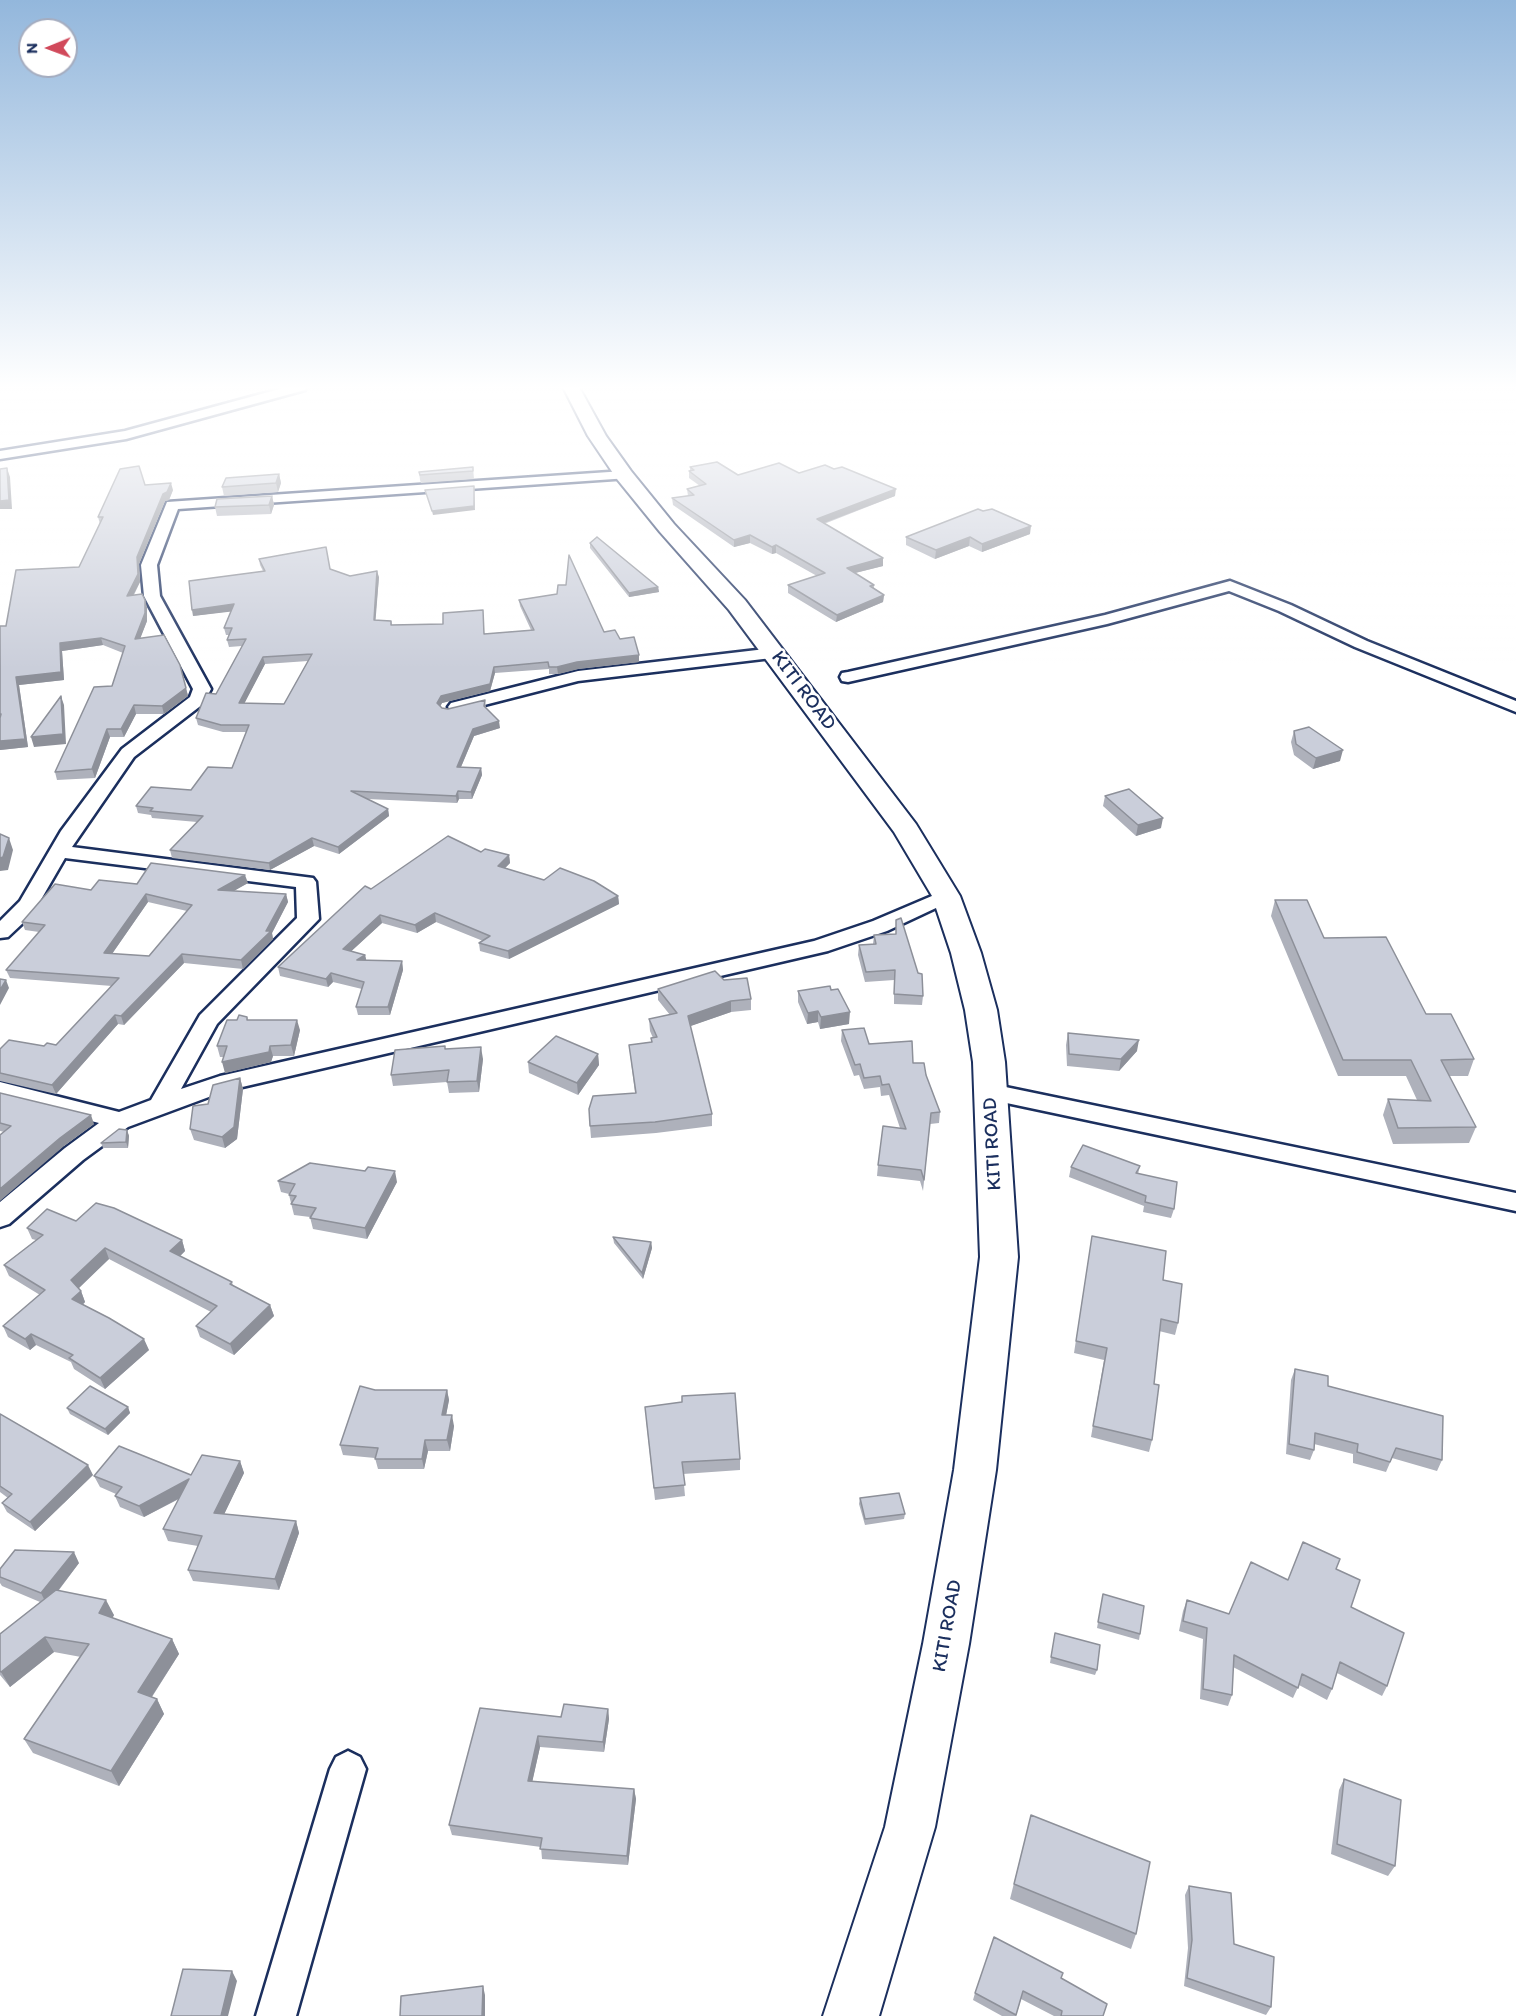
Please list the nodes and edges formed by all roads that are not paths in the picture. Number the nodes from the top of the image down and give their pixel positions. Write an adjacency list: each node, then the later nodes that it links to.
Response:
1 (532, 481): 7 (street)
2 (629, 481): 3 (street, KITI ROAD)
3 (774, 652): 6 (street); 8 (street, KITI ROAD)
4 (848, 677): 5 (street)
5 (1516, 707)
6 (449, 709)
7 (59, 850): 9 (street); 12 (street)
8 (946, 896): 11 (street, KITI ROAD); 12 (street)
9 (0, 932)
10 (0, 1090): 13 (street)
11 (991, 1092): 14 (street); 18 (street, KITI ROAD)
12 (161, 1104): 13 (street)
13 (119, 1121): 15 (street)
14 (1516, 1202)
15 (0, 1217)
16 (348, 1768): 17 (street)
17 (276, 2016)
18 (851, 2016)

